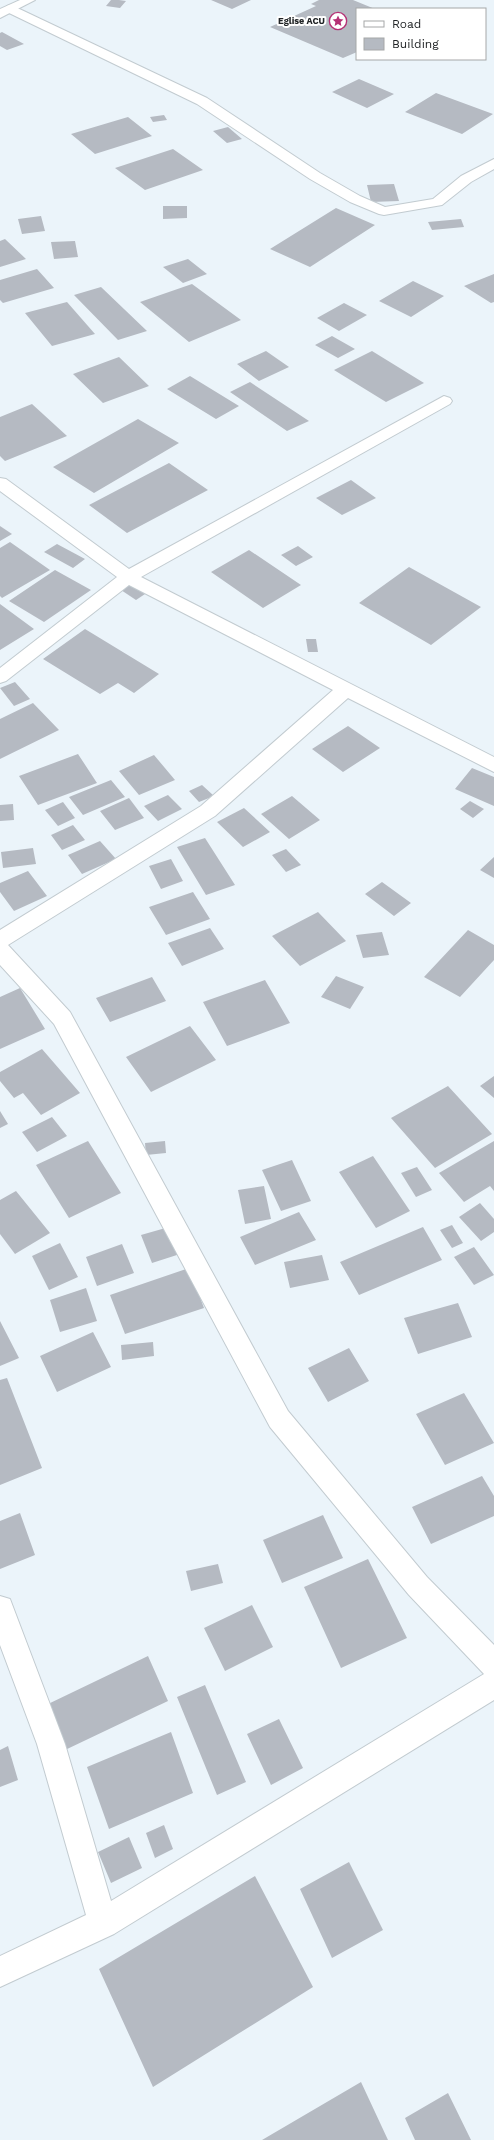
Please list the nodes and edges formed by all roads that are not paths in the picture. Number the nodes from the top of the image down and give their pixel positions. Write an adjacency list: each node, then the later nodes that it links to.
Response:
1 (29, 0): 2 (street)
2 (5, 12): 3 (street)
3 (494, 162)
4 (444, 402): 6 (street)
5 (0, 483): 6 (street)
6 (128, 577): 7 (street); 8 (street)
7 (0, 677)
8 (346, 689): 9 (street); 10 (street)
9 (494, 765)
10 (0, 940)
11 (0, 951): 13 (street)
12 (0, 1609): 15 (street)
13 (494, 1665)
14 (494, 1684): 15 (street)
15 (103, 1923): 16 (street)
16 (0, 1972)

